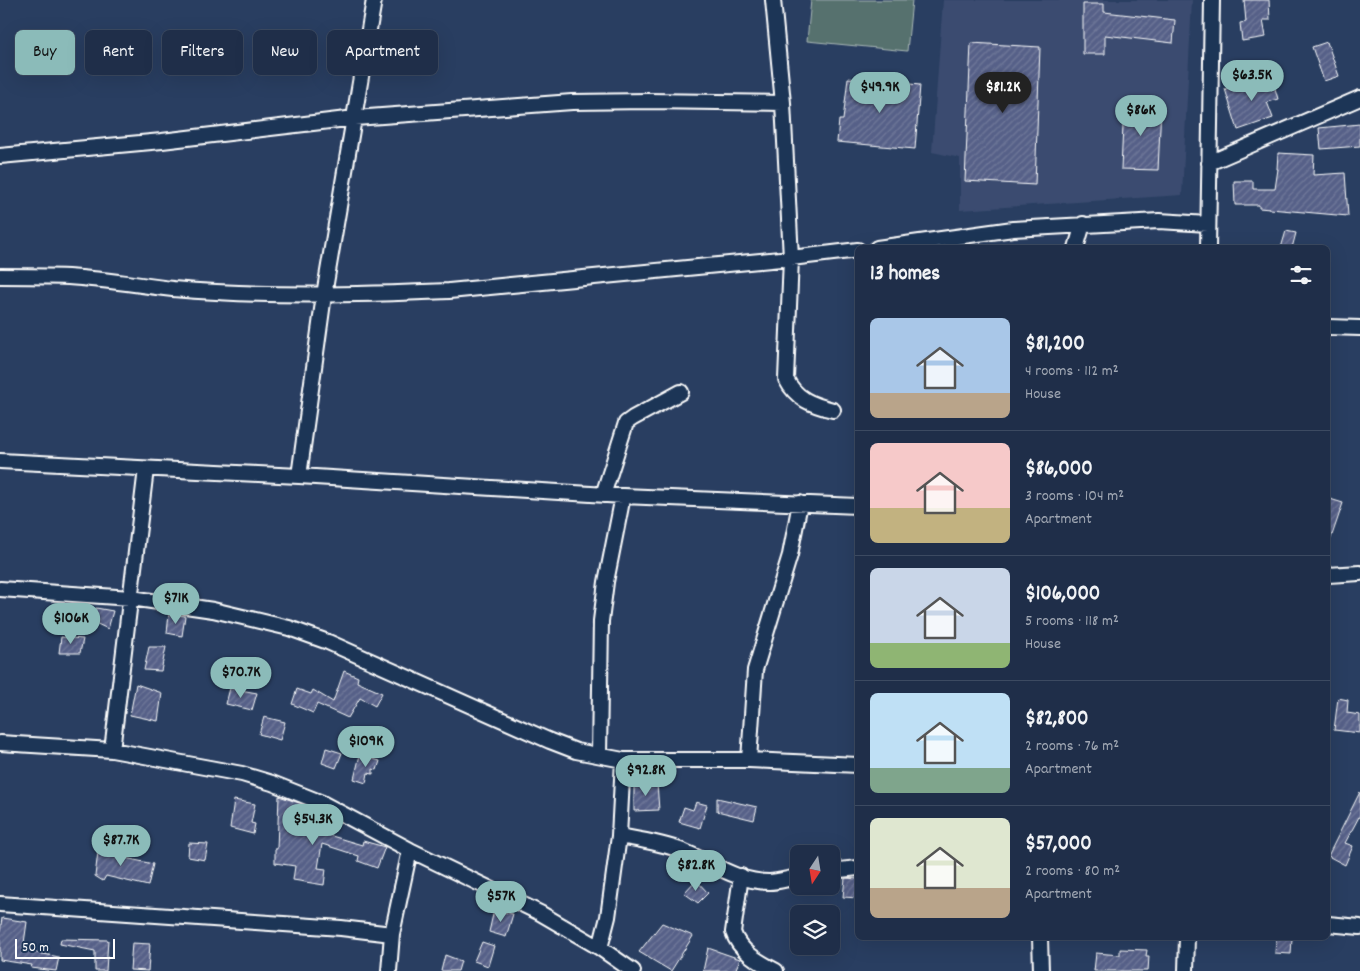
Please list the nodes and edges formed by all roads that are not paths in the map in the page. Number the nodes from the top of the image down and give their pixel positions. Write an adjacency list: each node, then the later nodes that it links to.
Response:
1 (374, 0): 6 (street)
2 (773, 0): 5 (street)
3 (1212, 0): 8 (street)
4 (1360, 98): 8 (street)
5 (783, 102): 6 (street); 15 (street)
6 (355, 118): 7 (street); 17 (street)
7 (0, 156)
8 (1209, 163): 10 (street)
9 (1083, 224): 10 (street); 11 (street); 12 (street)
10 (1208, 224): 13 (street)
11 (898, 245)
12 (1077, 245)
13 (1208, 245)
14 (855, 250): 15 (street)
15 (791, 258): 17 (street); 21 (street)
16 (0, 276): 17 (street)
17 (324, 295): 24 (street)
18 (1330, 327): 19 (street)
19 (1360, 328)
20 (681, 392): 25 (street)
21 (833, 410)
22 (0, 461): 23 (street)
23 (146, 470): 24 (street); 32 (street)
24 (299, 476): 25 (street)
25 (603, 494): 26 (street)
26 (623, 496): 27 (street); 35 (street)
27 (800, 503): 28 (street); 37 (street)
28 (855, 506)
29 (1360, 573): 30 (street)
30 (1330, 574)
31 (0, 589): 32 (street)
32 (131, 598): 34 (street); 35 (street)
33 (0, 743): 34 (street)
34 (112, 750): 40 (street)
35 (599, 755): 36 (street)
36 (623, 760): 37 (street); 39 (street)
37 (749, 760): 38 (street)
38 (855, 765)
39 (619, 836): 43 (street); 51 (street)
40 (410, 850): 48 (street); 51 (street)
41 (855, 868): 42 (street)
42 (840, 870)
43 (741, 876): 44 (street); 54 (street)
44 (790, 878)
45 (0, 904): 48 (street)
46 (1330, 924): 47 (street)
47 (1360, 927)
48 (392, 934): 52 (street)
49 (1040, 940): 55 (street)
50 (1187, 940): 56 (street)
51 (600, 948): 53 (street)
52 (389, 971)
53 (633, 971)
54 (776, 971)
55 (1041, 971)
56 (1186, 971)

